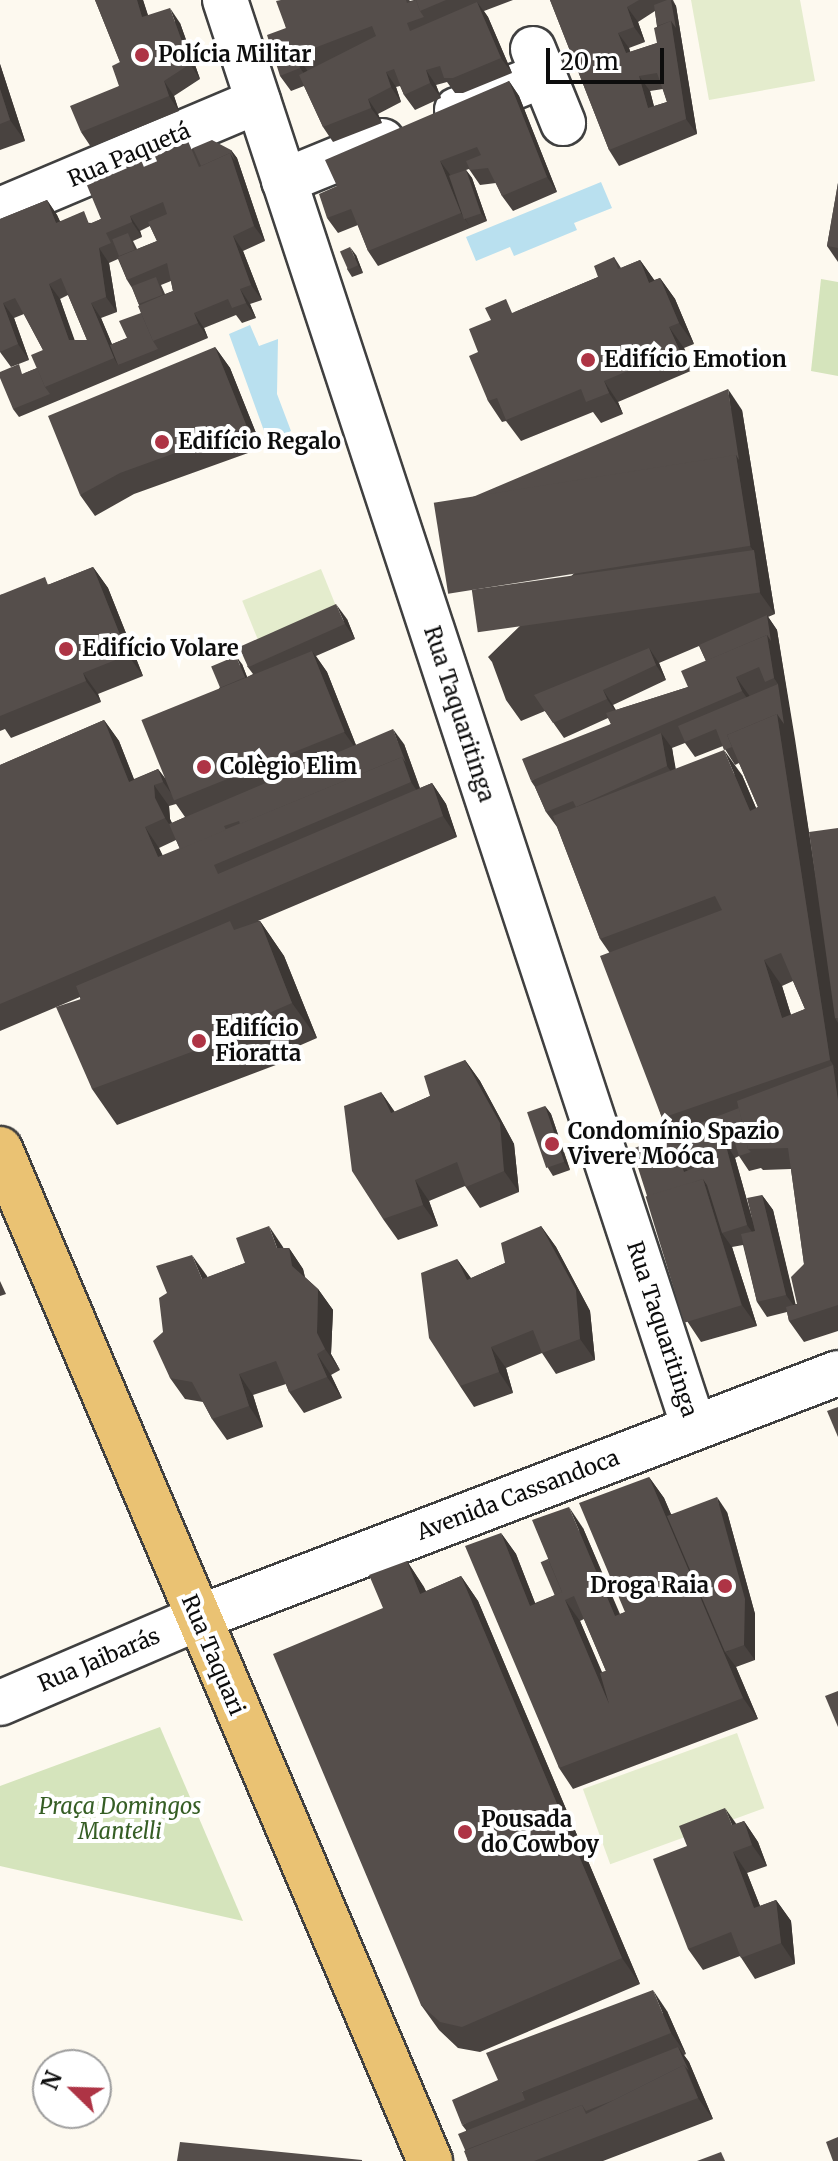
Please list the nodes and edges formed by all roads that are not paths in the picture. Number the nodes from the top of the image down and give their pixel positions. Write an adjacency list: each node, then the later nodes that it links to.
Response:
1 (225, 0): 2 (street, Rua Taquaritinga)
2 (258, 101): 4 (street, Rua Taquaritinga); 5 (street, Rua Paquetá)
3 (563, 123): 4 (street)
4 (284, 181): 8 (street, Rua Taquaritinga)
5 (0, 210)
6 (0, 1149): 9 (main road, Rua Taquari)
7 (838, 1373): 8 (street, Avenida Cassandoca)
8 (694, 1427): 9 (street, Avenida Cassandoca)
9 (198, 1618): 10 (street, Rua Jaibarás); 11 (main road, Rua Taquari)
10 (0, 1703)
11 (430, 2161)

